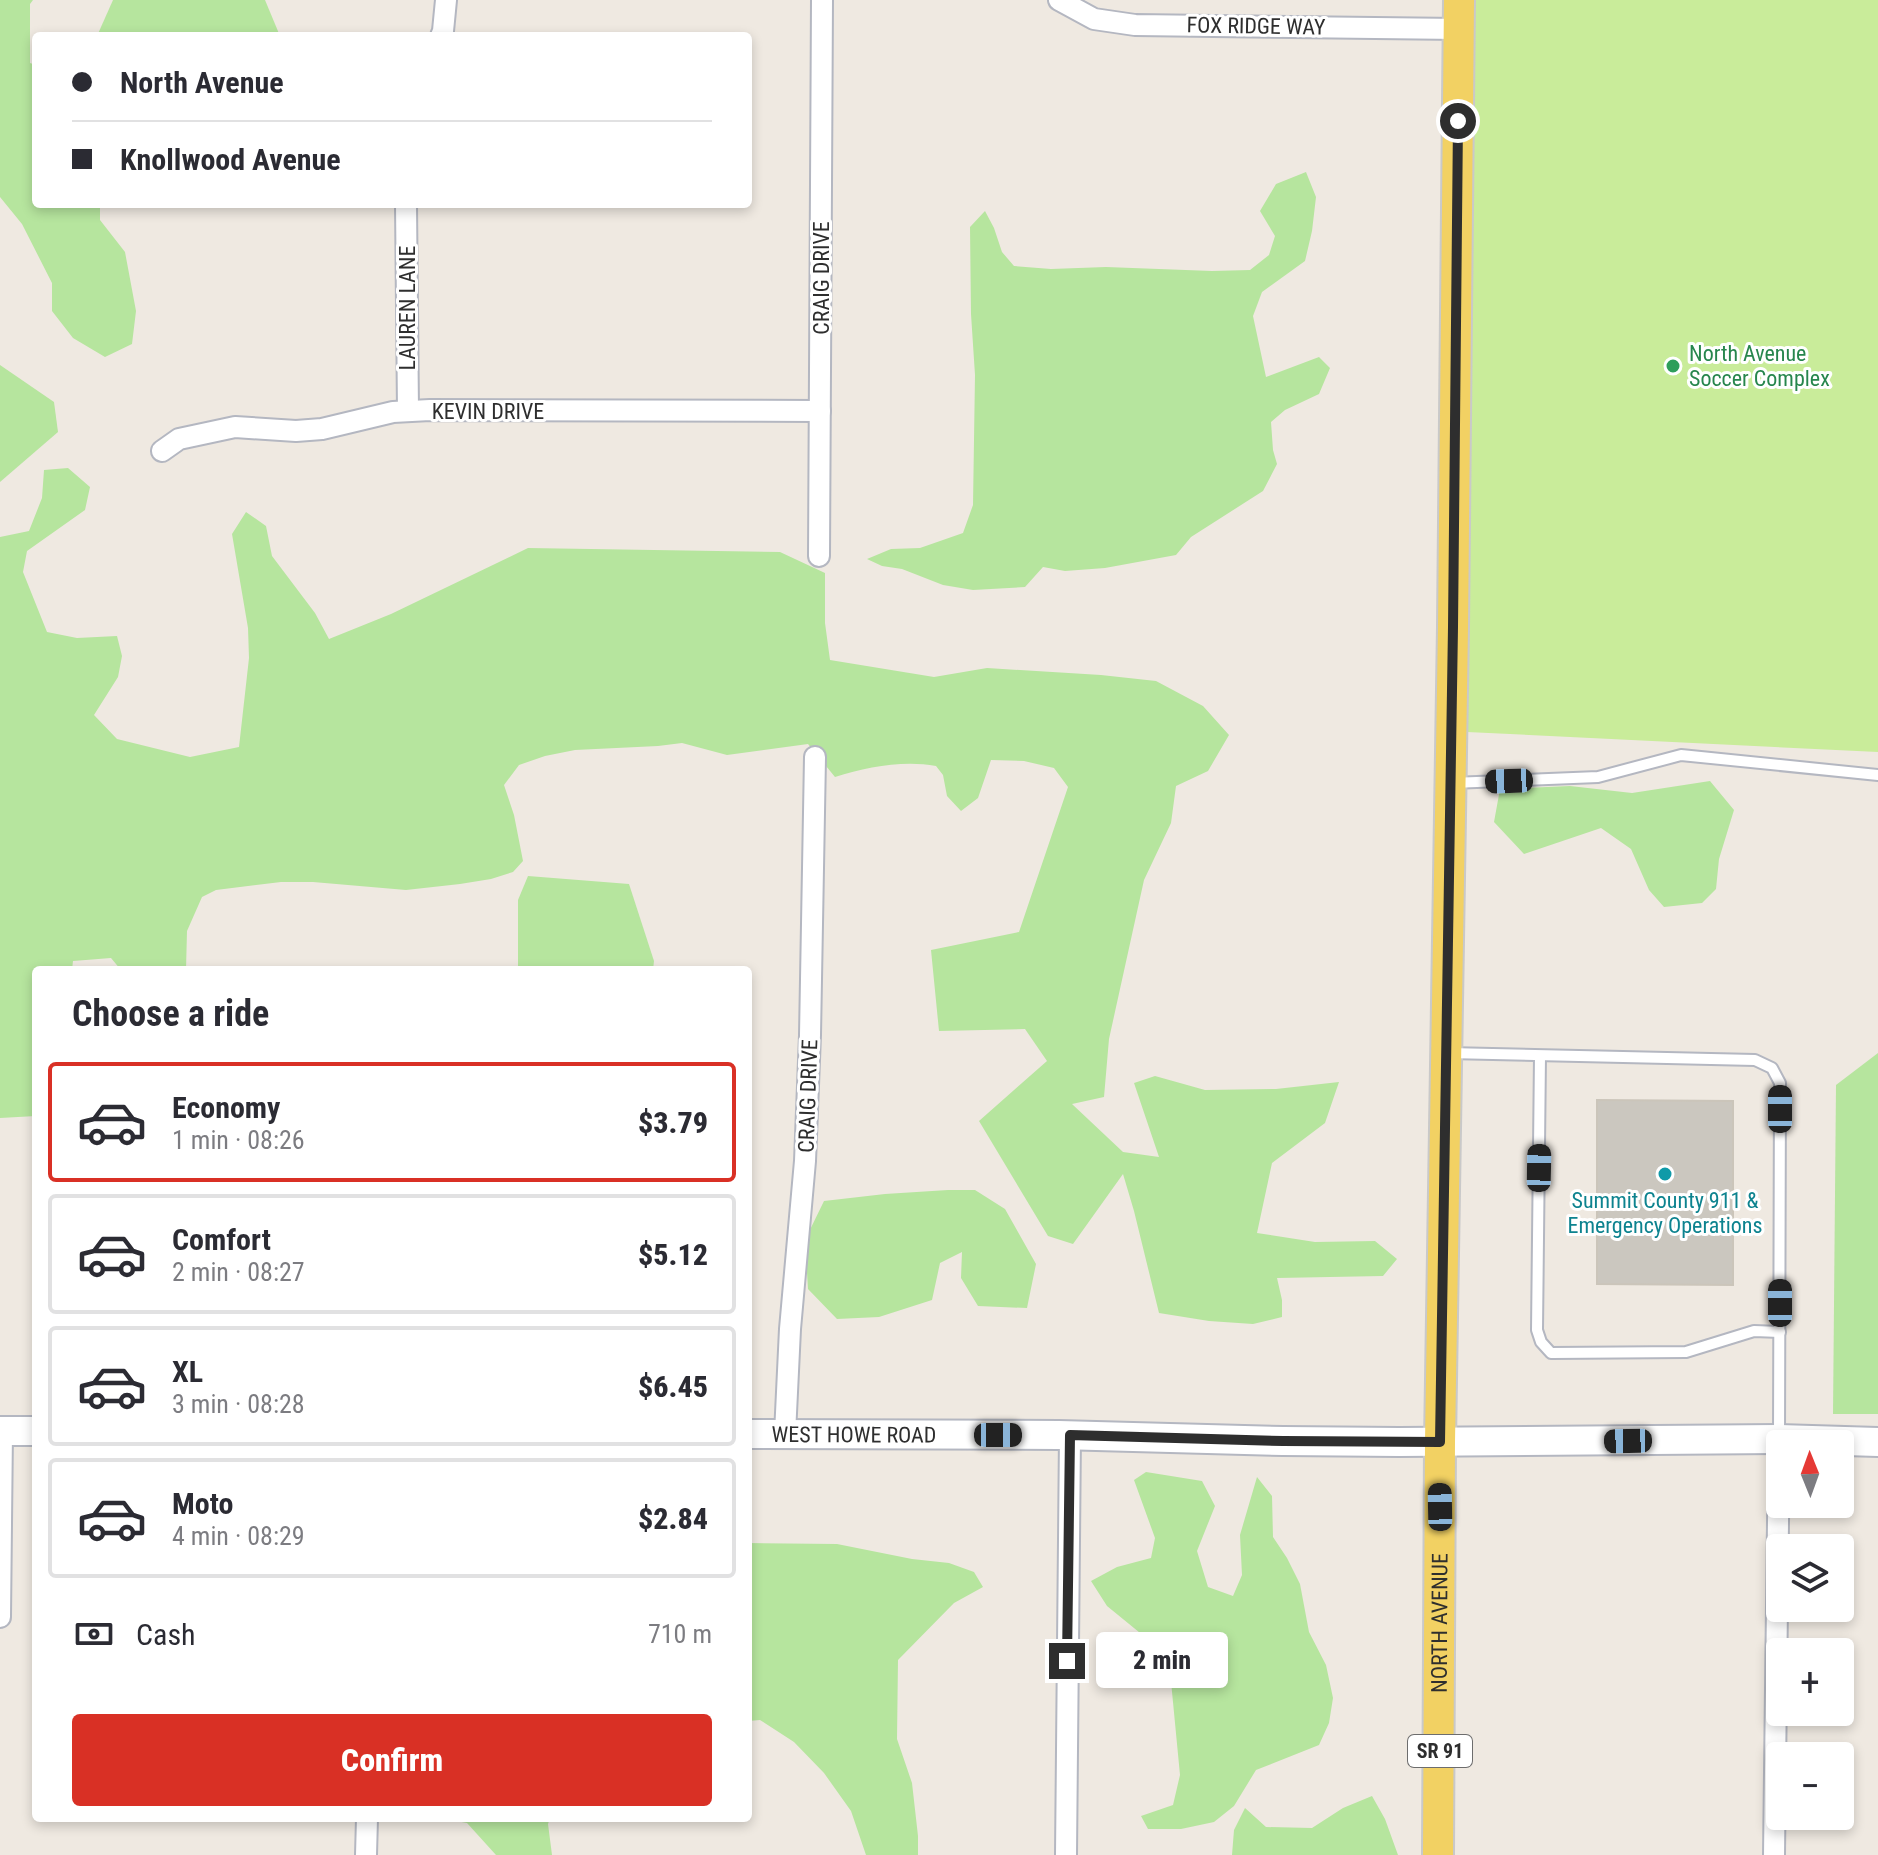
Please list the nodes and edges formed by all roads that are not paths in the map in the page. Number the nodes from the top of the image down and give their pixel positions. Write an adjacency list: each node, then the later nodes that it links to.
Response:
1 (446, 0): 5 (street)
2 (822, 0): 8 (street, CRAIG DRIVE)
3 (1059, 0): 4 (street, FOX RIDGE WAY)
4 (1459, 14): 13 (main road, NORTH AVENUE / SR 91)
5 (443, 32)
6 (406, 208): 7 (street, LAUREN LANE)
7 (408, 411): 8 (street, KEVIN DRIVE); 9 (street, KEVIN DRIVE)
8 (820, 411): 10 (street, CRAIG DRIVE)
9 (162, 451)
10 (819, 556)
11 (815, 757): 21 (street, CRAIG DRIVE)
12 (1878, 775): 13 (lane)
13 (1450, 783): 14 (main road, NORTH AVENUE / SR 91)
14 (1446, 1053): 15 (lane); 25 (main road, NORTH AVENUE / SR 91)
15 (1540, 1056): 16 (lane); 16 (lane)
16 (1780, 1332): 17 (lane)
17 (1779, 1430)
18 (1, 1431): 19 (main road); 28 (street)
19 (32, 1431)
20 (752, 1434): 21 (main road, WEST HOWE ROAD)
21 (785, 1434): 22 (main road, WEST HOWE ROAD)
22 (1070, 1435): 25 (main road, WEST HOWE ROAD); 31 (street)
23 (1766, 1439): 25 (main road, WEST HOWE ROAD)
24 (1854, 1441): 26 (main road, WEST HOWE ROAD)
25 (1440, 1442): 32 (main road, NORTH AVENUE / SR 91)
26 (1878, 1442)
27 (1778, 1518): 33 (street)
28 (0, 1617)
29 (367, 1822): 30 (street)
30 (366, 1855)
31 (1066, 1855)
32 (1438, 1855)
33 (1774, 1855)

